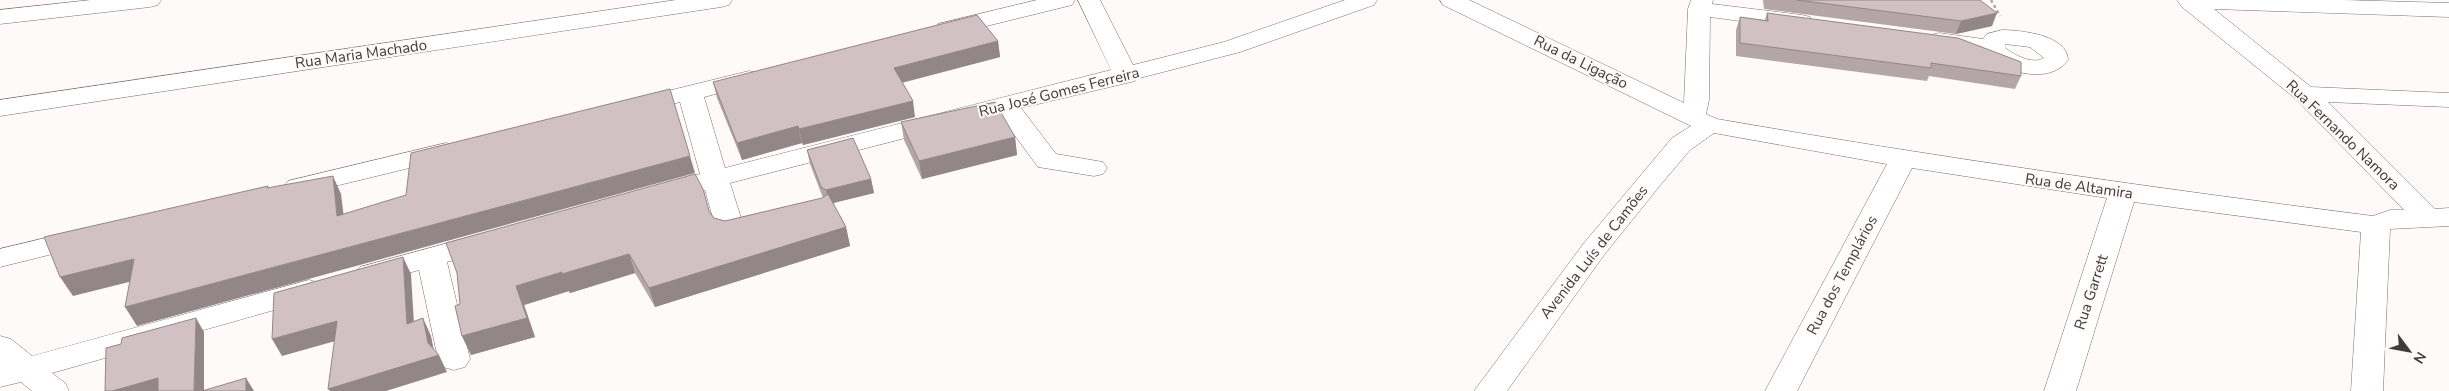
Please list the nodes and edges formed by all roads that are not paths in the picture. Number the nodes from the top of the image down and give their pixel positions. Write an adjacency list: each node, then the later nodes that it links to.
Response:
1 (150, 0): 11 (street)
2 (721, 0): 8 (street, Rua Maria Machado)
3 (1064, 0): 13 (street)
4 (1089, 0): 17 (street)
5 (1366, 0): 17 (street, Rua José Gomes Ferreira)
6 (1451, 0): 24 (street, Rua da Ligação)
7 (2189, 1): 10 (street); 19 (street, Rua Fernando Namora)
8 (688, 2): 22 (street, Rua Maria Machado)
9 (1701, 4): 12 (street); 24 (street)
10 (2449, 10)
11 (0, 17)
12 (1826, 25)
13 (920, 36)
14 (1914, 37): 15 (street)
15 (1992, 47)
16 (776, 71): 18 (street)
17 (1126, 76): 21 (street, Rua José Gomes Ferreira)
18 (690, 93): 23 (street); 28 (street)
19 (2305, 94): 20 (street); 32 (street, Rua Fernando Namora)
20 (2449, 100)
21 (1006, 106): 27 (street); 28 (street, Rua José Gomes Ferreira)
22 (0, 108)
23 (612, 112)
24 (1701, 121): 26 (street, Rua de Altamira); 43 (street, Avenida Luís de Camões)
25 (466, 146): 30 (street)
26 (1904, 159): 29 (street, Rua de Altamira); 44 (street, Rua dos Templários)
27 (1094, 168)
28 (715, 178): 31 (street, Rua José Gomes Ferreira); 33 (street)
29 (2123, 192): 34 (street, Rua de Altamira); 45 (street, Rua Garrett)
30 (272, 193)
31 (639, 199)
32 (2438, 216): 34 (street, Rua de Altamira)
33 (778, 218)
34 (2376, 225): 46 (street)
35 (107, 232): 38 (street)
36 (507, 236): 37 (street)
37 (431, 257): 40 (street); 41 (street)
38 (0, 258)
39 (0, 347): 41 (street)
40 (454, 359)
41 (13, 372): 42 (street)
42 (53, 391)
43 (1490, 391)
44 (1781, 391)
45 (2060, 391)
46 (2367, 391)

